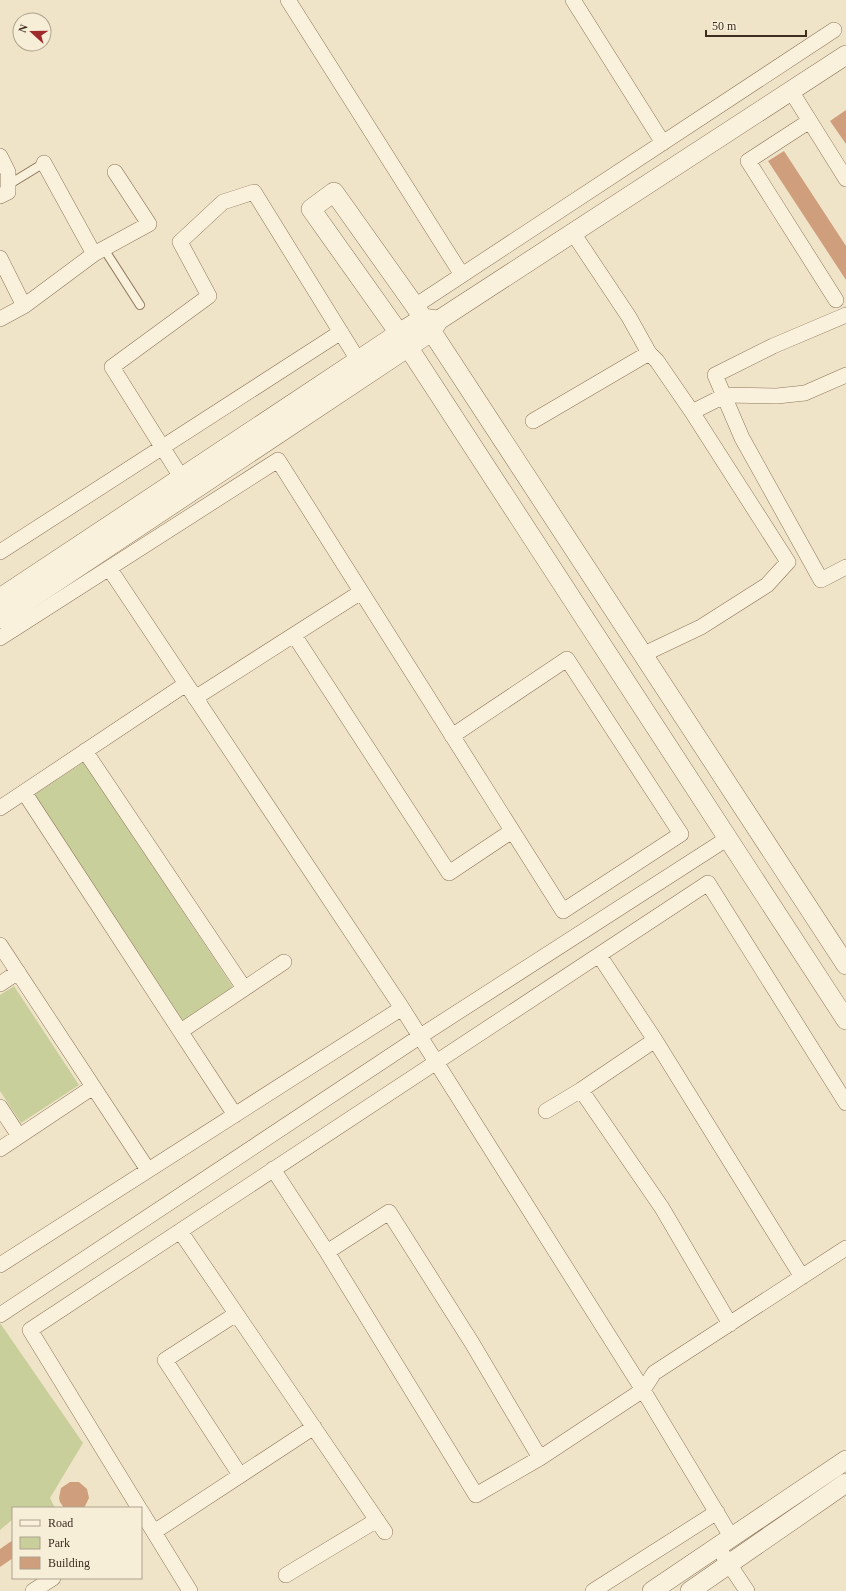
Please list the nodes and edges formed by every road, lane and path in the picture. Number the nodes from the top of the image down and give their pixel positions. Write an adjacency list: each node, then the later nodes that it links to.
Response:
1 (288, 0): 16 (street)
2 (572, 0): 7 (street)
3 (834, 30): 7 (street)
4 (846, 55): 5 (street)
5 (790, 91): 6 (street); 13 (street)
6 (808, 122): 11 (street); 17 (street)
7 (663, 143): 16 (street)
8 (0, 156): 12 (street)
9 (44, 163): 12 (lane); 14 (street)
10 (115, 172): 14 (street)
11 (846, 179)
12 (4, 191)
13 (573, 233): 22 (street); 25 (street)
14 (99, 252): 18 (lane); 19 (street)
15 (0, 258): 19 (street)
16 (462, 275): 22 (street)
17 (836, 300)
18 (140, 305)
19 (24, 306): 21 (street)
20 (846, 315): 28 (street)
21 (0, 319)
22 (427, 319): 24 (street); 24 (street); 43 (street)
23 (341, 332): 26 (street); 31 (street); 31 (street)
24 (403, 340): 26 (street); 40 (street); 51 (street)
25 (649, 353): 29 (street); 30 (street)
26 (358, 360): 32 (street)
27 (846, 375): 28 (street)
28 (726, 395): 29 (street); 34 (street)
29 (692, 412): 35 (street)
30 (533, 421)
31 (162, 447): 32 (street); 33 (street)
32 (181, 477): 39 (street)
33 (0, 552)
34 (810, 560): 35 (street); 36 (street)
35 (788, 562): 43 (street)
36 (846, 567)
37 (109, 568): 38 (street); 42 (street); 44 (street)
38 (361, 592): 41 (street); 46 (street)
39 (0, 598)
40 (0, 619)
41 (294, 635): 45 (street); 50 (street)
42 (0, 638)
43 (642, 655): 55 (street)
44 (186, 684): 45 (street); 47 (street)
45 (195, 698): 59 (street)
46 (452, 736): 50 (street); 50 (street)
47 (86, 751): 48 (street); 58 (street)
48 (24, 792): 49 (street); 61 (street)
49 (0, 808)
50 (512, 831)
51 (728, 838): 60 (street); 62 (street)
52 (0, 945): 56 (street)
53 (599, 955): 63 (street); 64 (street); 67 (street)
54 (284, 962): 58 (street)
55 (846, 966)
56 (18, 972): 57 (street); 65 (street)
57 (0, 984)
58 (244, 988): 61 (street)
59 (402, 1008): 62 (street); 70 (street)
60 (846, 1020)
61 (180, 1031): 70 (street)
62 (419, 1037): 64 (street); 81 (street)
63 (654, 1040): 66 (street); 79 (street)
64 (436, 1062): 74 (street); 83 (street)
65 (93, 1087): 71 (street); 73 (street)
66 (581, 1090): 69 (street); 82 (street)
67 (846, 1103)
68 (0, 1107): 71 (street)
69 (546, 1111)
70 (235, 1115): 73 (street)
71 (19, 1136): 72 (street)
72 (0, 1149)
73 (148, 1170): 78 (street)
74 (273, 1170): 75 (street); 77 (street)
75 (180, 1231): 80 (street); 89 (street)
76 (846, 1248): 79 (street)
77 (327, 1252): 85 (street); 85 (street)
78 (0, 1265)
79 (802, 1277): 82 (street)
80 (236, 1314): 84 (street); 87 (street)
81 (0, 1315)
82 (730, 1324): 83 (street)
83 (643, 1390): 85 (street); 90 (street)
84 (314, 1427): 87 (street); 92 (street)
85 (540, 1458)
86 (846, 1460): 95 (street)
87 (240, 1475): 93 (street)
88 (846, 1483): 96 (street)
89 (138, 1507)
90 (717, 1512): 95 (street); 101 (street)
91 (142, 1513): 93 (street)
92 (377, 1520): 94 (street); 97 (street)
93 (154, 1532): 100 (street)
94 (385, 1532)
95 (725, 1543): 96 (street); 102 (street)
96 (729, 1564): 103 (street); 104 (street)
97 (286, 1575)
98 (51, 1579): 99 (street)
99 (33, 1591)
100 (190, 1591)
101 (593, 1591)
102 (652, 1591)
103 (690, 1591)
104 (747, 1591)

